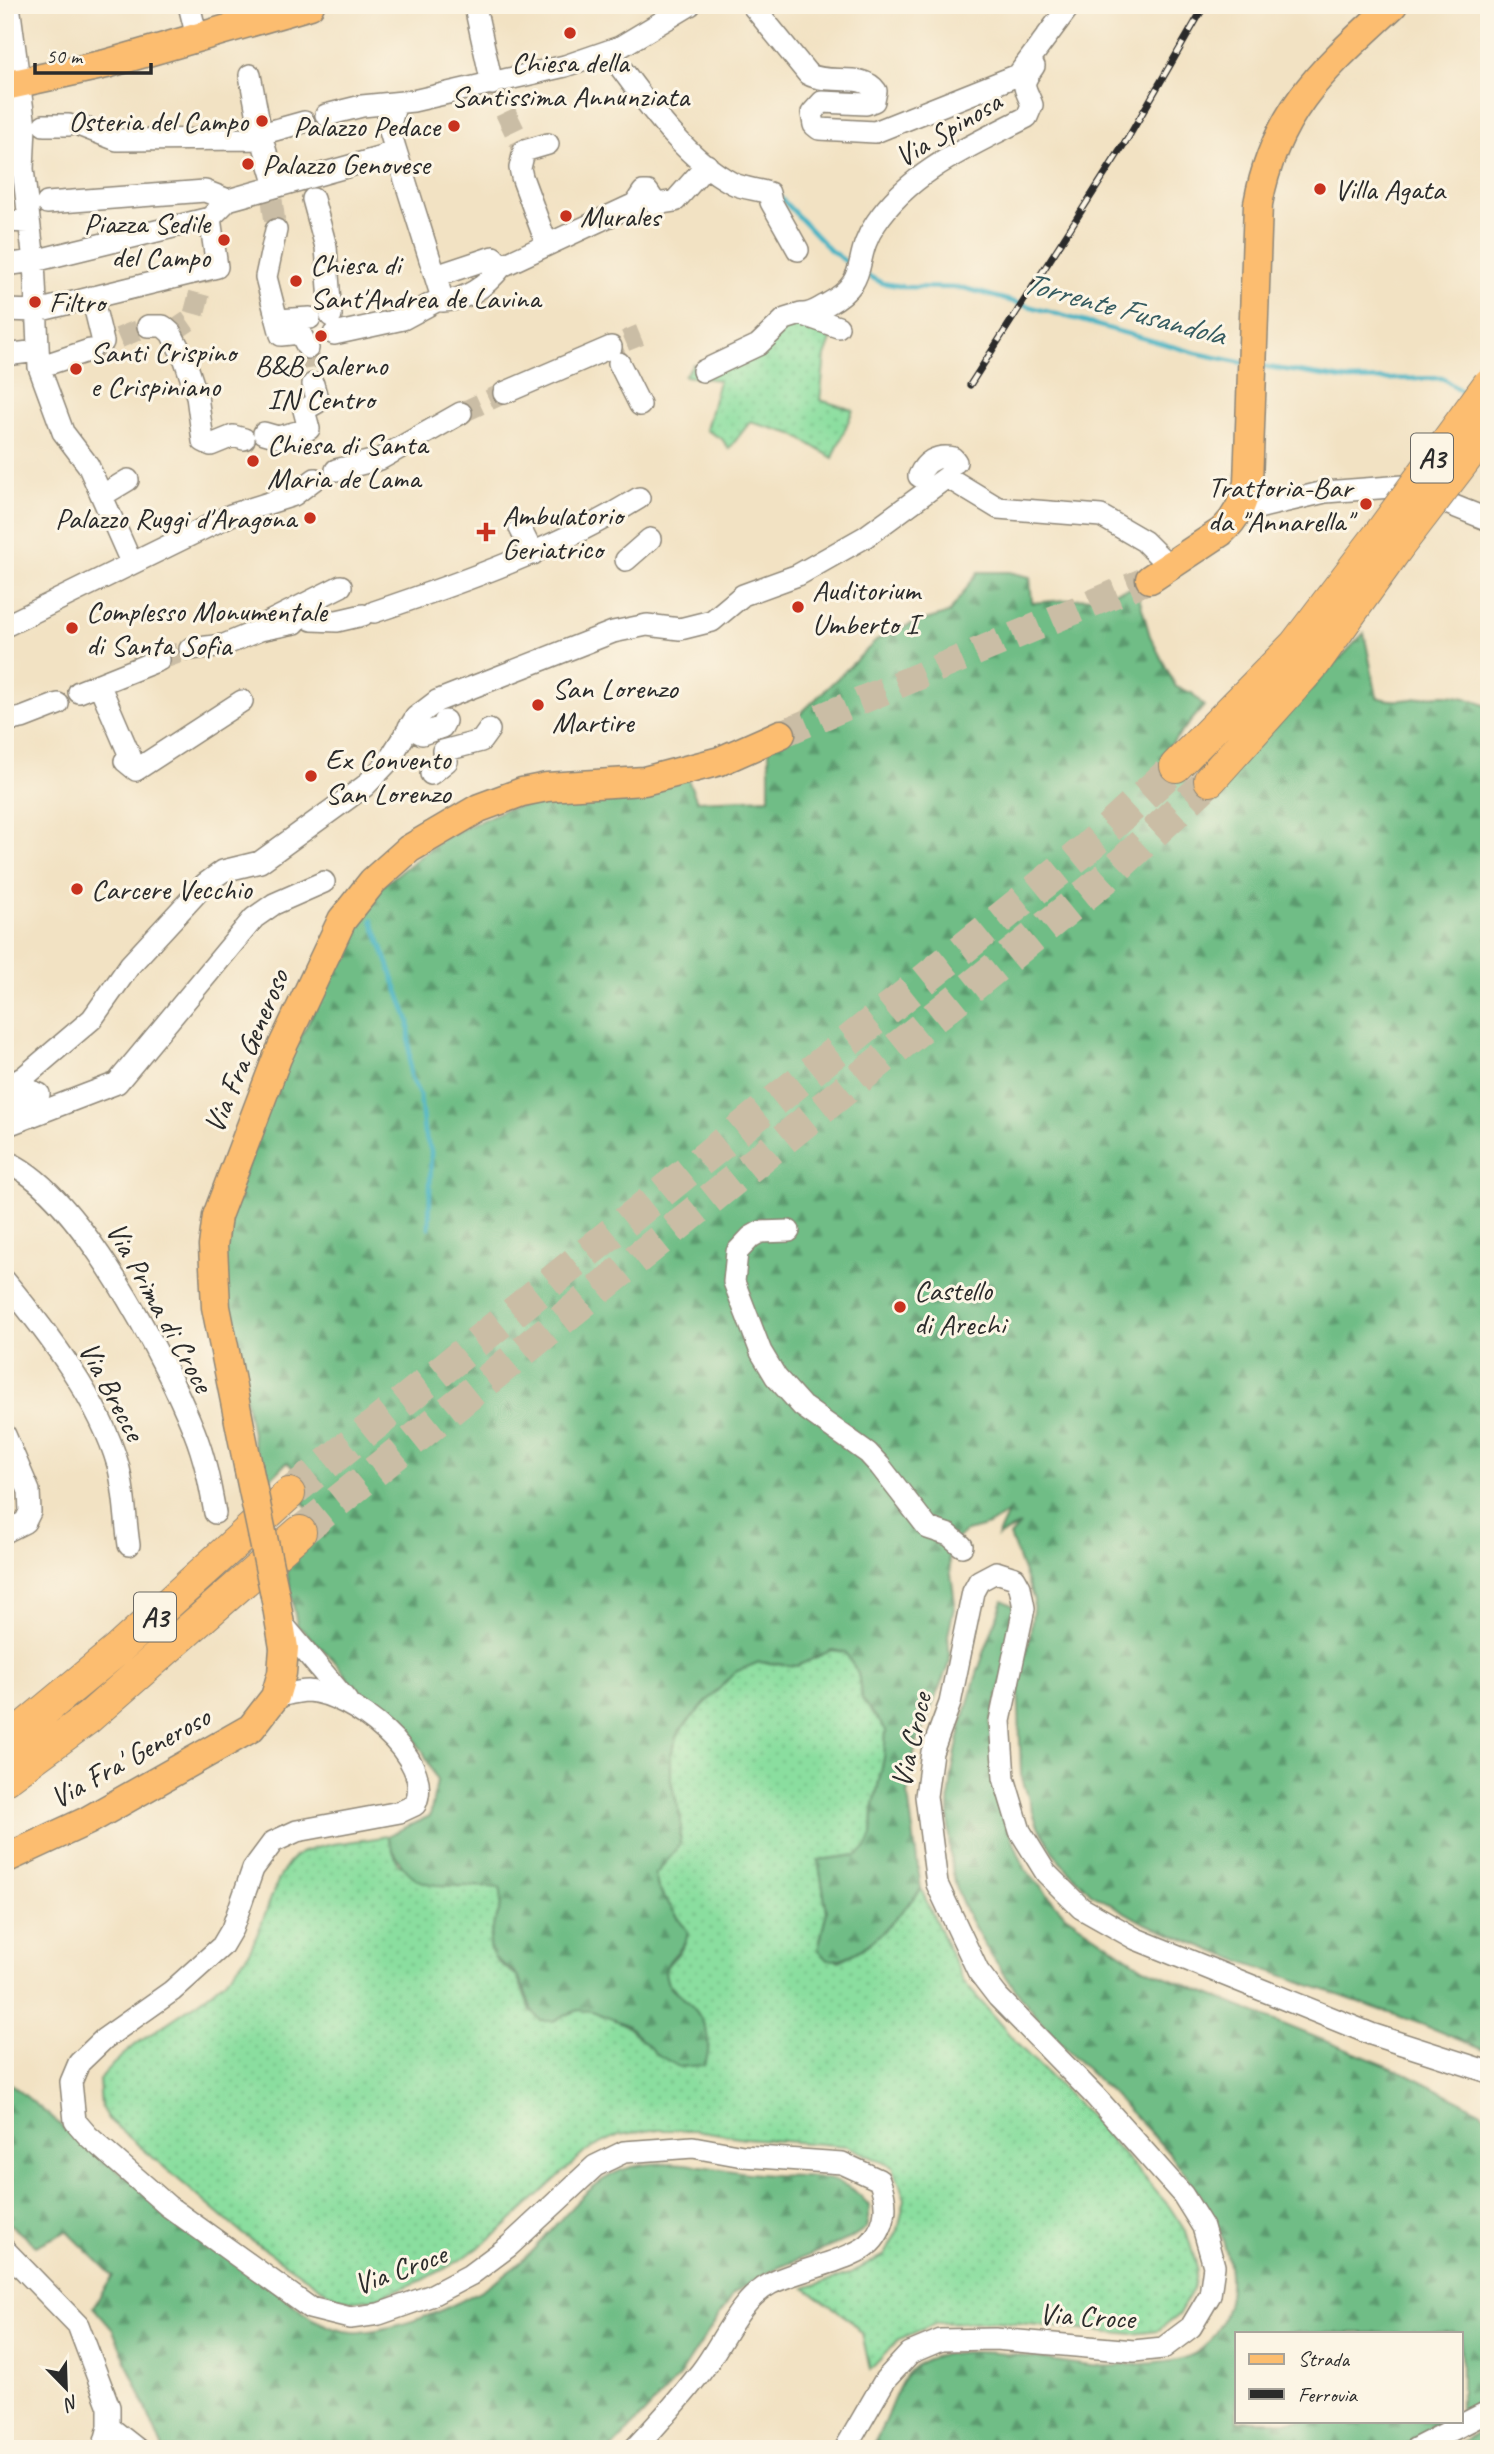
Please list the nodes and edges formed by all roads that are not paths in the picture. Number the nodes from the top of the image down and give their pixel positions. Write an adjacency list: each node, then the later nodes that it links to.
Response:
1 (9, 5): 14 (street)
2 (189, 5): 10 (street)
3 (310, 5): 10 (main road)
4 (690, 5): 9 (street)
5 (752, 5): 7 (street)
6 (1393, 5): 66 (main road)
7 (1069, 6): 42 (street, Via Spinosa)
8 (476, 11): 13 (street)
9 (667, 11): 11 (street)
10 (197, 37): 14 (main road)
11 (615, 49): 13 (street); 22 (street)
12 (250, 75): 19 (street)
13 (492, 84): 15 (street)
14 (12, 85): 23 (street)
15 (396, 103): 16 (street); 21 (street)
16 (326, 115)
17 (304, 122): 19 (street)
18 (44, 125): 19 (street)
19 (261, 137): 24 (street)
20 (548, 144): 32 (street)
21 (395, 149): 24 (street); 37 (street)
22 (707, 165): 32 (street); 33 (street)
23 (14, 169): 30 (street)
24 (273, 192): 26 (street)
25 (313, 199): 44 (street)
26 (228, 200): 27 (street); 28 (street)
27 (47, 203)
28 (210, 218): 34 (street); 38 (street)
29 (5, 221): 30 (street)
30 (29, 222): 34 (street)
31 (276, 230): 43 (street)
32 (548, 245): 36 (street)
33 (798, 250)
34 (34, 261): 35 (street); 41 (street)
35 (5, 265)
36 (502, 266): 37 (street); 39 (street)
37 (443, 273): 39 (street)
38 (92, 298): 41 (street); 49 (street)
39 (442, 299): 44 (street)
40 (5, 310): 41 (street)
41 (37, 311): 49 (street)
42 (801, 314): 46 (street); 50 (street, Via Spinosa)
43 (276, 320): 44 (street); 47 (street)
44 (325, 322)
45 (148, 326): 58 (street)
46 (838, 327)
47 (308, 348)
48 (5, 355): 49 (street)
49 (39, 359): 64 (street)
50 (703, 370)
51 (313, 384): 57 (street)
52 (1489, 384): 69 (highway, A3, bridge)
53 (504, 393): 54 (street)
54 (639, 405)
55 (461, 412): 59 (street)
56 (1489, 428): 69 (highway, A3, bridge)
57 (271, 435)
58 (243, 439)
59 (336, 470)
60 (956, 473): 61 (street); 74 (street); 87 (street)
61 (919, 477)
62 (315, 479): 73 (street)
63 (128, 480): 64 (street)
64 (103, 495): 73 (street)
65 (639, 498): 71 (street)
66 (1237, 513): 67 (street); 74 (main road)
67 (1489, 520)
68 (520, 528): 71 (street)
69 (1388, 542): 79 (highway, A3)
70 (648, 546): 72 (street)
71 (533, 554): 77 (street)
72 (626, 560)
73 (131, 562): 76 (street)
74 (1160, 574)
75 (341, 586): 77 (street)
76 (5, 626)
77 (260, 630): 78 (street)
78 (190, 649)
79 (1304, 654): 90 (highway, A3); 92 (highway, A3)
80 (159, 660): 81 (street)
81 (99, 684): 82 (street); 83 (street)
82 (79, 692)
83 (242, 701)
84 (58, 704): 85 (street)
85 (5, 721)
86 (445, 721): 87 (street)
87 (408, 727): 96 (street)
88 (489, 730): 91 (street)
89 (781, 734): 110 (main road, Via Fra Generoso, bridge)
90 (1175, 766)
91 (431, 774)
92 (1210, 780)
93 (324, 882): 94 (street)
94 (156, 1036): 95 (street); 99 (street)
95 (131, 1081)
96 (5, 1088)
97 (5, 1103): 98 (street)
98 (5, 1115)
99 (5, 1126)
100 (5, 1161): 105 (street, Via Prima di Croce)
101 (789, 1231): 109 (street)
102 (5, 1281): 108 (street, Via Brecce)
103 (5, 1435): 106 (street)
104 (289, 1494): 114 (highway, A3)
105 (215, 1513)
106 (5, 1532)
107 (300, 1532): 113 (highway, A3)
108 (129, 1545)
109 (962, 1546)
110 (277, 1608): 111 (main road, Via Fra Generoso); 112 (street, Via Croce)
111 (275, 1697): 112 (street, Via Croce); 117 (main road, Via Fra' Generoso)
112 (356, 1710): 126 (street, Via Croce)
113 (88, 1717): 115 (highway); 116 (highway)
114 (11, 1737)
115 (5, 1779)
116 (5, 1801)
117 (5, 1859)
118 (1489, 2072): 127 (street, Via Croce)
119 (5, 2250): 121 (street)
120 (5, 2273): 121 (street)
121 (31, 2273): 123 (street)
122 (1489, 2411): 128 (street)
123 (109, 2427): 124 (street); 125 (street)
124 (103, 2449)
125 (137, 2449)
126 (634, 2449)
127 (845, 2449)
128 (1415, 2449)

